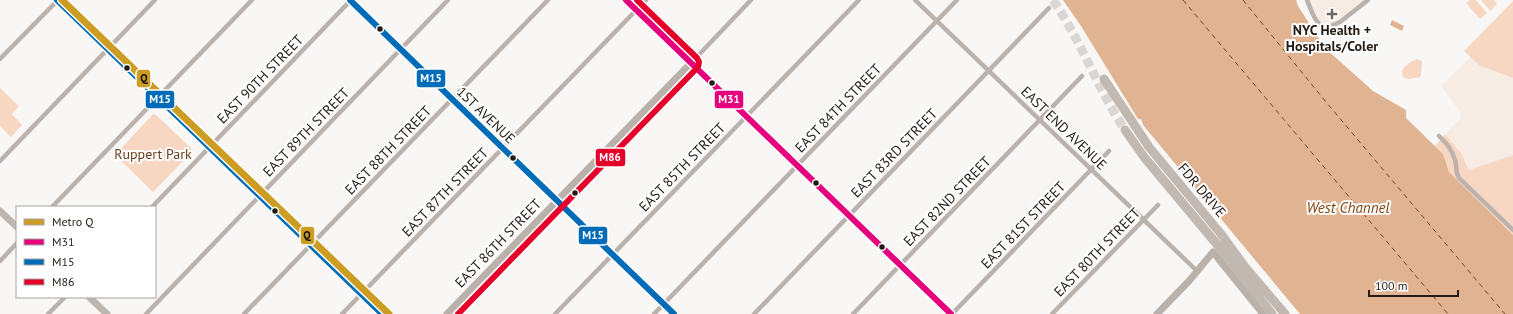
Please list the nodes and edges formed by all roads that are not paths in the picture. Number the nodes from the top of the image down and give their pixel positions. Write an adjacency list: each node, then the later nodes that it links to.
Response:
1 (58, 0): 18 (main road); 20 (street)
2 (155, 0): 18 (street)
3 (252, 0): 25 (street)
4 (351, 0): 19 (main road, 1ST AVENUE); 31 (street, EAST 90TH STREET)
5 (448, 0): 19 (street, EAST 89TH STREET)
6 (548, 0): 26 (street, EAST 88TH STREET)
7 (626, 0): 16 (main road)
8 (646, 0): 16 (street, EAST 87TH STREET)
9 (751, 0): 21 (street, EAST 86TH STREET)
10 (858, 0): 27 (street, EAST 85TH STREET)
11 (916, 0): 17 (street, EAST END AVENUE)
12 (957, 0): 17 (street, EAST 84TH STREET)
13 (1307, 0): 14 (street)
14 (1368, 0)
15 (1049, 8): 22 (street, EAST 83RD STREET)
16 (636, 10): 21 (main road); 32 (street, EAST 87TH STREET)
17 (937, 21): 22 (street, EAST END AVENUE); 35 (street, EAST 84TH STREET)
18 (108, 49): 25 (main road); 34 (street)
19 (400, 49): 26 (main road, 1ST AVENUE); 37 (street, EAST 89TH STREET)
20 (0, 59)
21 (691, 63): 27 (main road); 38 (main road, EAST 86TH STREET)
22 (988, 71): 28 (street, EAST END AVENUE); 43 (street, EAST 83RD STREET)
23 (1082, 76): 28 (street, EAST 82ND STREET)
24 (1104, 79): 74 (highway, FDR DRIVE)
25 (158, 97): 31 (main road); 40 (street)
26 (452, 100): 32 (main road, 1ST AVENUE); 48 (street, EAST 88TH STREET)
27 (746, 116): 35 (main road); 49 (street, EAST 85TH STREET)
28 (1040, 120): 36 (street, EAST END AVENUE); 51 (street, EAST 82ND STREET)
29 (1125, 130): 73 (highway, FDR DRIVE)
30 (1439, 136): 46 (street)
31 (209, 147): 37 (main road); 41 (street, EAST 90TH STREET)
32 (503, 148): 38 (main road, 1ST AVENUE); 53 (street, EAST 87TH STREET)
33 (1109, 151): 36 (street, EAST 81ST STREET)
34 (0, 161)
35 (797, 166): 43 (main road); 56 (street, EAST 84TH STREET)
36 (1091, 170): 44 (street, EAST END AVENUE); 69 (street, EAST 81ST STREET)
37 (260, 196): 48 (main road); 59 (street, EAST 89TH STREET)
38 (556, 201): 49 (main road, 1ST AVENUE); 63 (main road, EAST 86TH STREET)
39 (1158, 205): 44 (street, EAST 80TH STREET)
40 (53, 206)
41 (153, 206)
42 (0, 211): 45 (main road)
43 (849, 216): 51 (main road); 67 (street, EAST 83RD STREET)
44 (1143, 220): 52 (street, EAST END AVENUE); 70 (street, EAST 80TH STREET)
45 (16, 226)
46 (1513, 230)
47 (16, 244): 50 (street)
48 (311, 245): 53 (main road); 60 (street, EAST 88TH STREET)
49 (612, 255): 56 (main road, 1ST AVENUE); 64 (street, EAST 85TH STREET)
50 (0, 261)
51 (900, 265): 68 (street, EAST 82ND STREET); 69 (main road)
52 (1196, 271): 71 (main road); 72 (main road)
53 (362, 294): 61 (street, EAST 87TH STREET); 62 (main road)
54 (64, 298): 57 (street)
55 (90, 298): 58 (main road)
56 (664, 304): 65 (street, EAST 84TH STREET); 66 (main road, 1ST AVENUE)
57 (48, 314)
58 (107, 314)
59 (146, 314)
60 (244, 314)
61 (342, 314)
62 (382, 314)
63 (447, 314)
64 (555, 314)
65 (654, 314)
66 (674, 314)
67 (754, 314)
68 (852, 314)
69 (951, 314)
70 (1052, 314)
71 (1157, 314)
72 (1263, 314)
73 (1272, 314)
74 (1285, 314)

